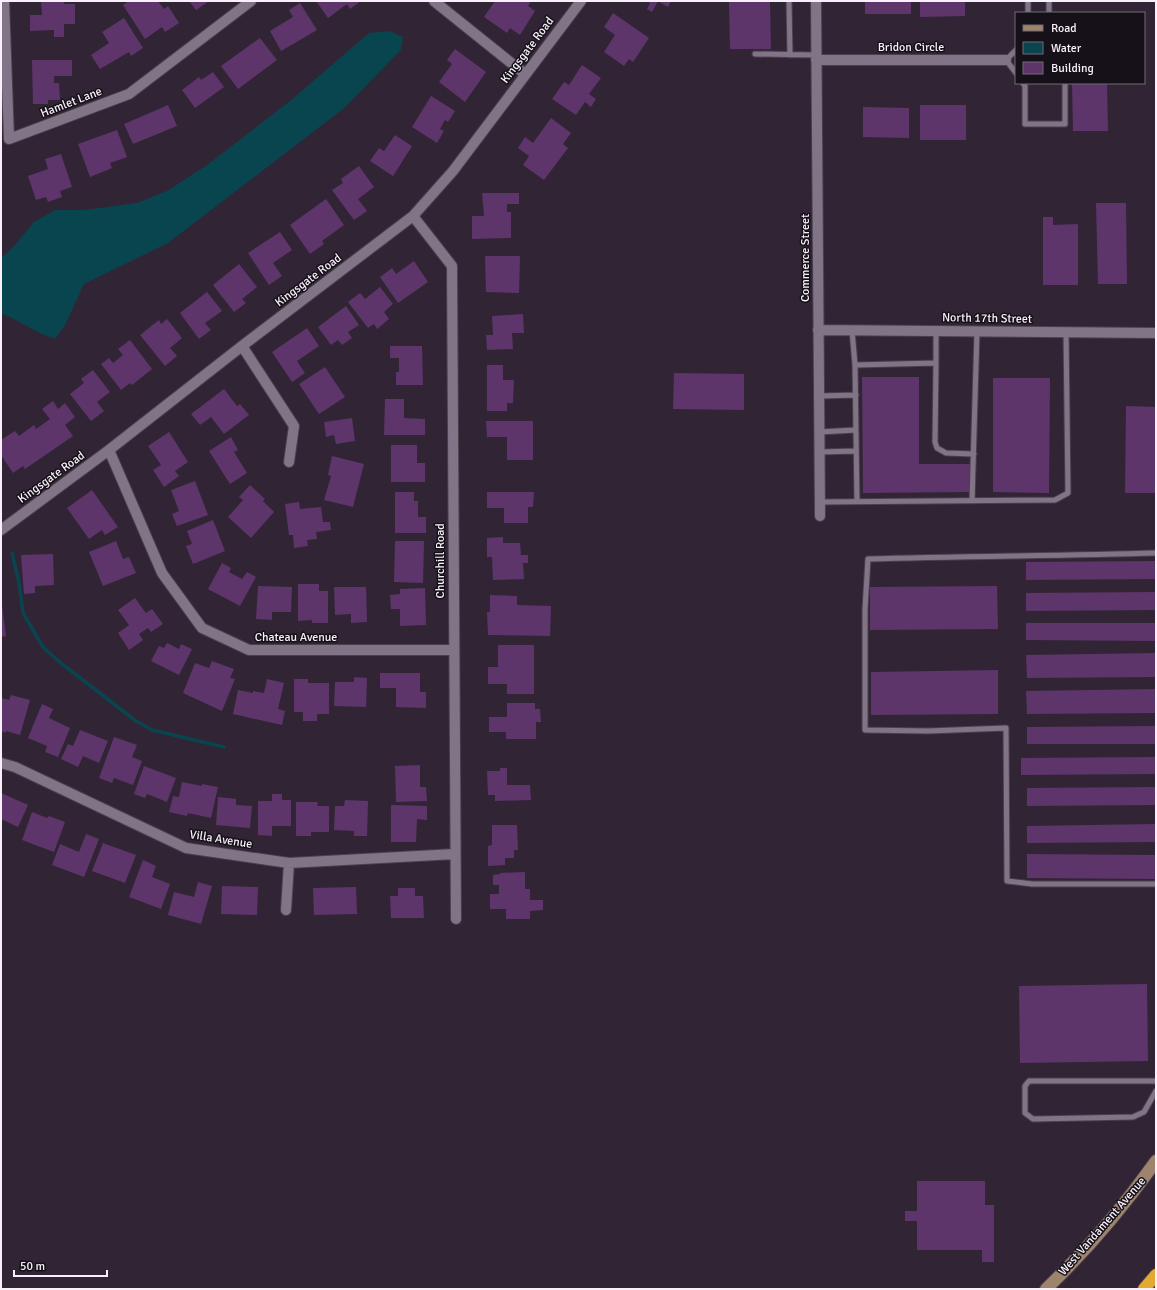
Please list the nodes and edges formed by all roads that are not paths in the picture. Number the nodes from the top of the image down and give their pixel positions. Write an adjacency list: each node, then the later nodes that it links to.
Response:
1 (4, 1): 2 (street, Hamlet Lane)
2 (251, 1)
3 (434, 1): 17 (street)
4 (581, 1): 17 (street, Kingsgate Road)
5 (789, 1): 13 (lane)
6 (816, 1): 14 (street, Commerce Street)
7 (1028, 1): 9 (lane)
8 (1049, 1): 10 (lane)
9 (1028, 12)
10 (1049, 12)
11 (1015, 51): 15 (lane)
12 (754, 54): 13 (lane)
13 (790, 55): 14 (lane)
14 (816, 58): 15 (street, Bridon Circle); 21 (street, Commerce Street)
15 (1006, 60): 16 (lane)
16 (1015, 72)
17 (525, 74): 20 (street, Kingsgate Road)
18 (1026, 84): 19 (lane)
19 (1065, 84)
20 (413, 216): 27 (street, Kingsgate Road); 45 (street, Churchill Road)
21 (818, 330): 22 (street, North 17th Street); 31 (street, Commerce Street)
22 (852, 330): 23 (street, North 17th Street); 29 (lane)
23 (936, 331): 24 (street, North 17th Street); 28 (lane)
24 (977, 331): 25 (street, North 17th Street); 37 (lane)
25 (1066, 332): 26 (street, North 17th Street); 40 (lane)
26 (1156, 333)
27 (242, 346): 34 (street, Kingsgate Road); 38 (street)
28 (936, 364): 29 (lane); 37 (lane)
29 (855, 365): 30 (lane)
30 (856, 395): 31 (lane); 32 (lane)
31 (819, 396): 33 (street, Commerce Street)
32 (856, 430): 33 (lane); 35 (lane)
33 (819, 432): 36 (street, Commerce Street)
34 (109, 450): 43 (street, Kingsgate Road); 45 (street, Chateau Avenue)
35 (856, 451): 36 (lane); 39 (lane)
36 (819, 452): 41 (street, Commerce Street)
37 (974, 454): 40 (lane)
38 (289, 462)
39 (857, 501): 40 (lane); 41 (lane)
40 (972, 501)
41 (819, 502): 42 (street, Commerce Street)
42 (820, 516)
43 (1, 530)
44 (1156, 553): 49 (lane)
45 (453, 650): 47 (street, Churchill Road)
46 (1, 763): 48 (street, Villa Avenue)
47 (455, 854): 48 (street, Villa Avenue); 51 (street, Churchill Road)
48 (289, 863): 50 (street)
49 (1156, 884)
50 (286, 910)
51 (456, 919)
52 (1156, 1081): 53 (lane)
53 (1156, 1091)
54 (1156, 1161): 56 (street, West Vandament Avenue)
55 (1156, 1275): 57 (highway)
56 (1046, 1289)
57 (1144, 1289)

